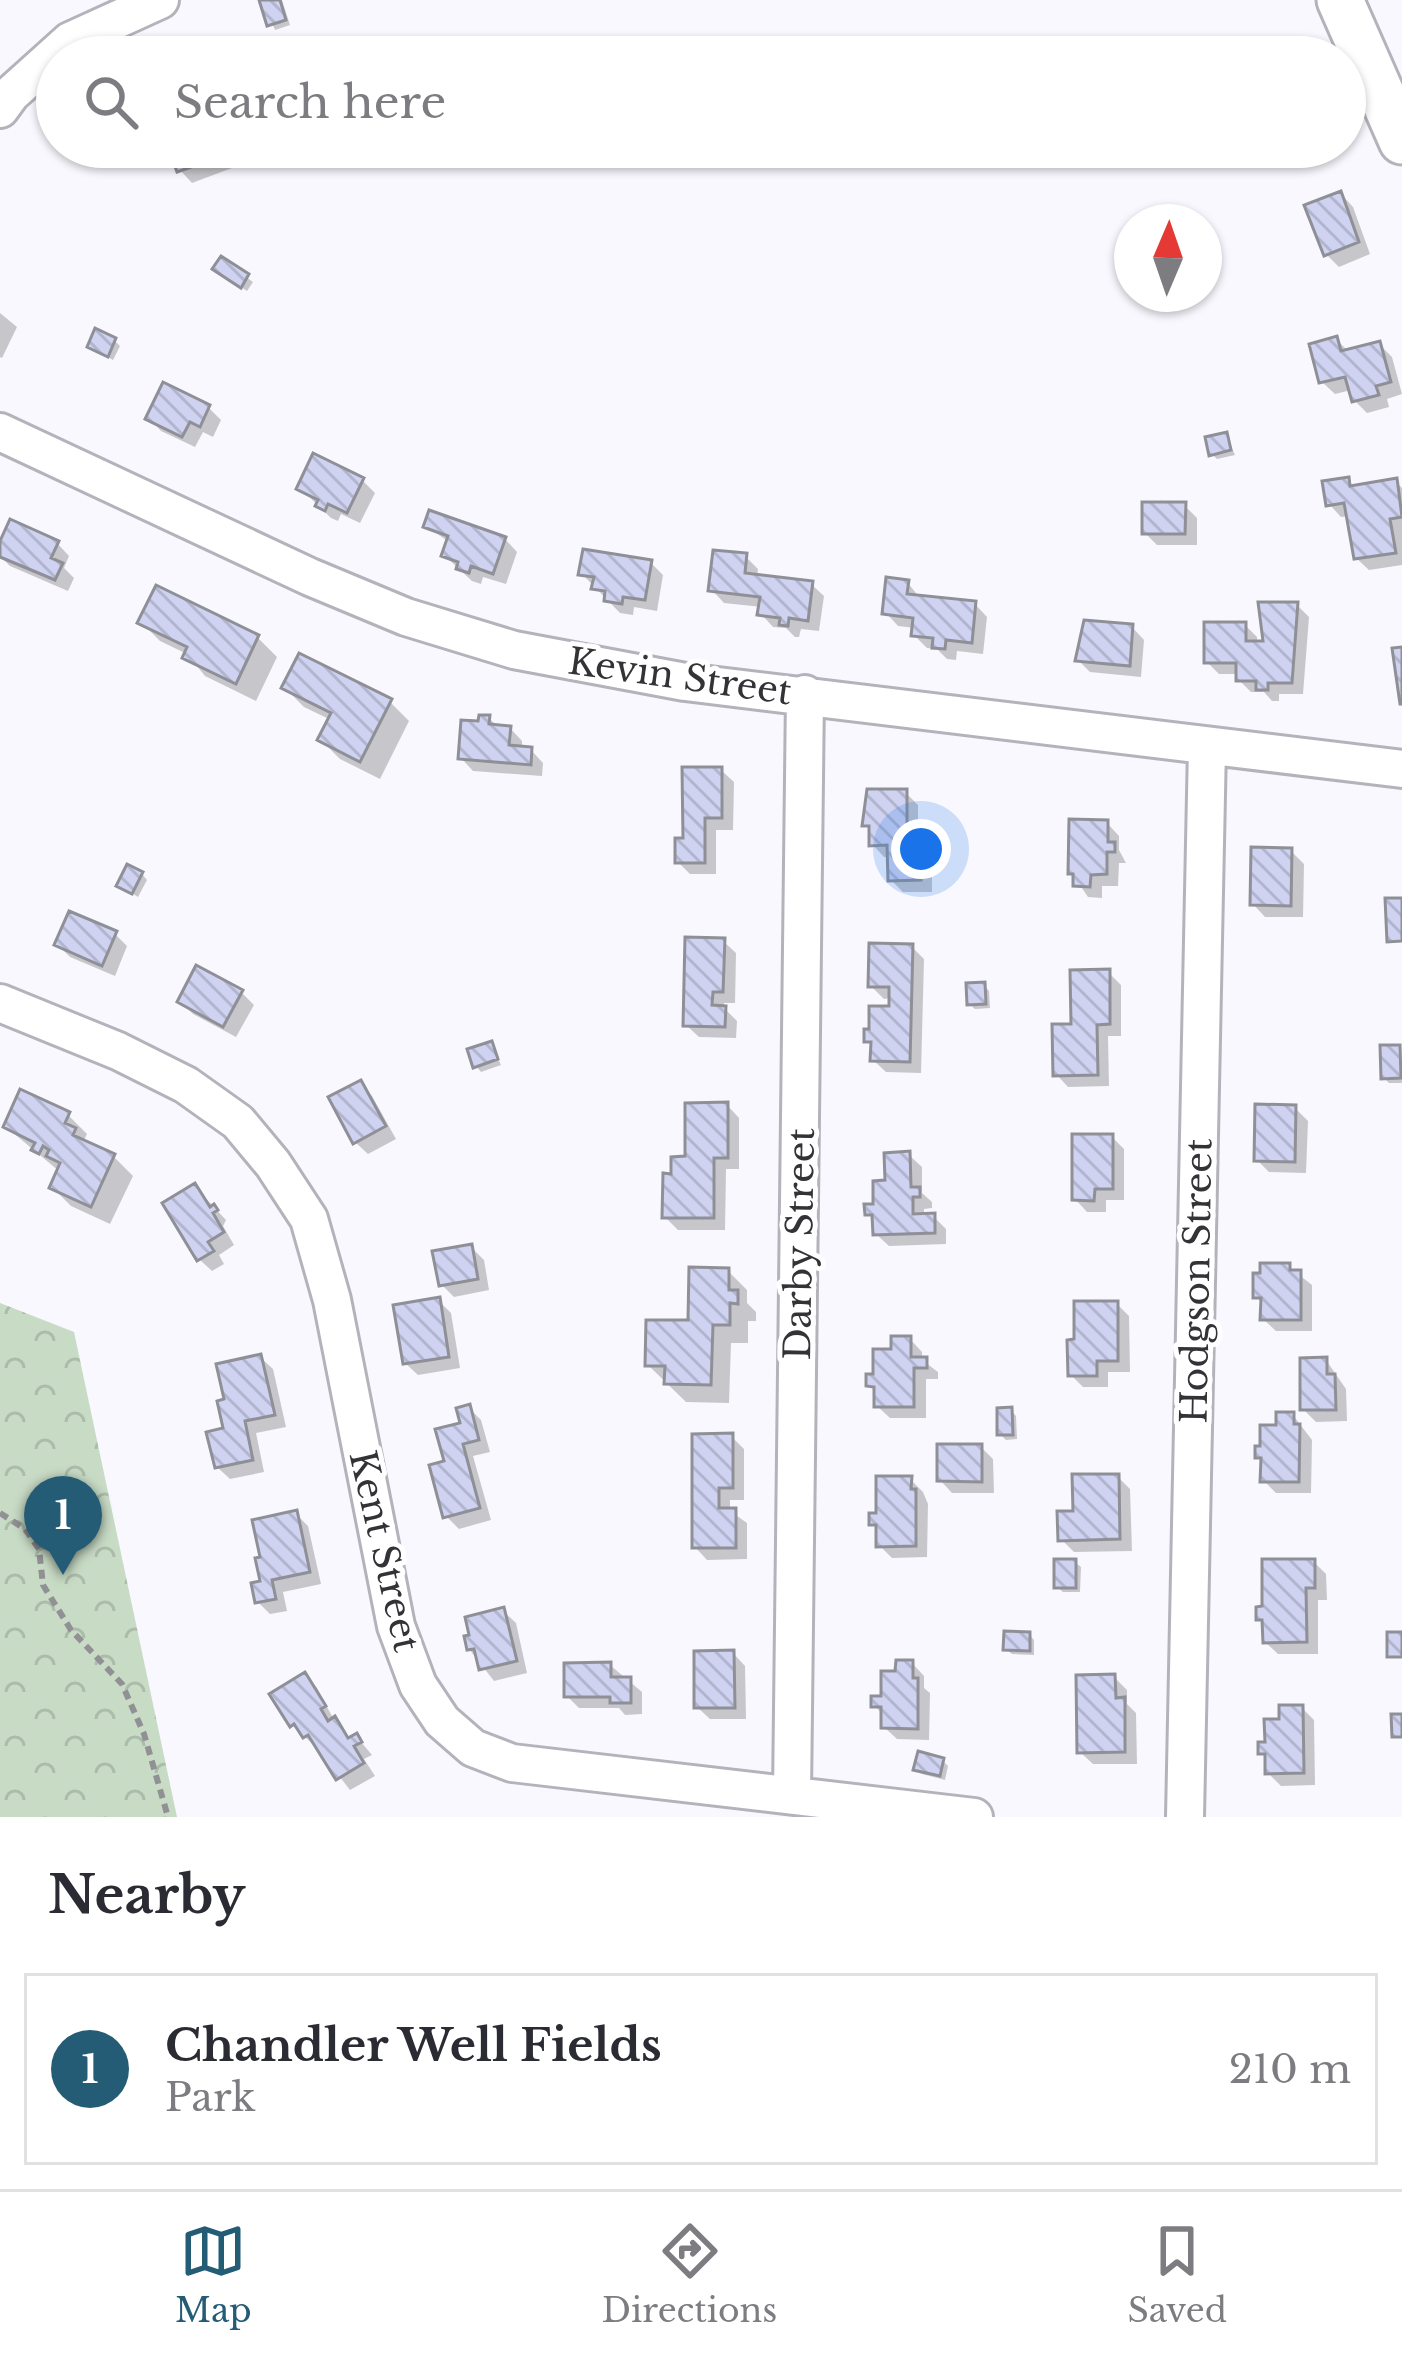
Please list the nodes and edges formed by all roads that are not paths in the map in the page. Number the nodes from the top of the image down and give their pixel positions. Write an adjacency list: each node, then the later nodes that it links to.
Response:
1 (160, 0): 3 (street)
2 (1340, 0): 4 (street)
3 (79, 36)
4 (1356, 36)
5 (1366, 59): 8 (street)
6 (36, 71): 7 (street)
7 (0, 109)
8 (1402, 141)
9 (0, 432): 10 (street, Kevin Street)
10 (805, 694): 11 (street, Kevin Street); 14 (street, Darby Street)
11 (1207, 746): 12 (street, Kevin Street); 16 (street, Hodgson Street)
12 (1402, 770)
13 (0, 1003): 14 (street, Kent Street)
14 (792, 1795): 15 (street, Kent Street)
15 (974, 1817)
16 (1185, 1817)

